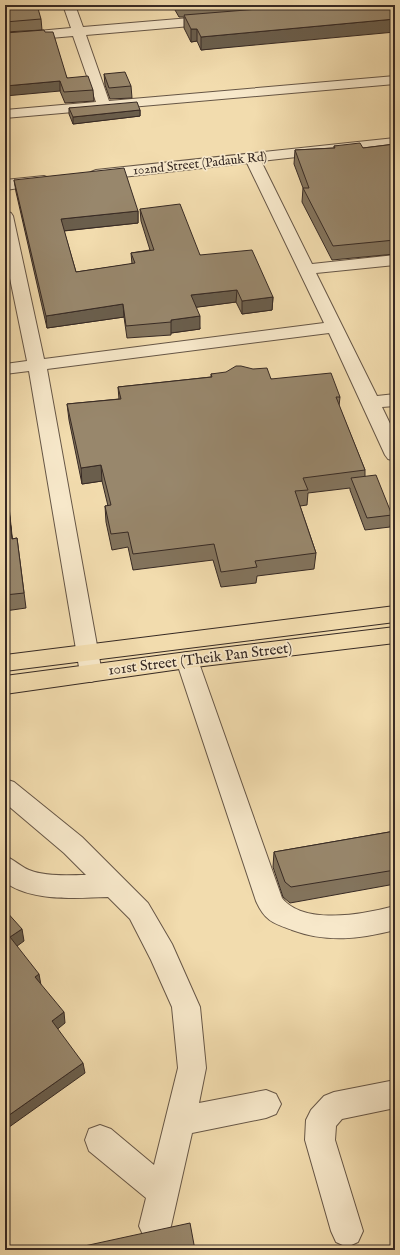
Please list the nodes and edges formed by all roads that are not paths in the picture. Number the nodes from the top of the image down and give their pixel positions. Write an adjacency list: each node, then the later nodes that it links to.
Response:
1 (69, 5): 3 (street)
2 (230, 19): 3 (street)
3 (79, 32): 4 (street); 6 (street)
4 (5, 38)
5 (395, 80): 6 (street)
6 (104, 106): 7 (street)
7 (5, 114)
8 (395, 142): 9 (street, 102nd Street (Padauk Rd))
9 (252, 158): 10 (street, 102nd Street (Padauk Rd)); 15 (street)
10 (82, 177)
11 (59, 179): 12 (street)
12 (5, 185)
13 (5, 216): 17 (street)
14 (395, 260): 15 (street)
15 (306, 269): 16 (street)
16 (334, 327): 17 (street); 20 (street)
17 (38, 366): 18 (street); 26 (street)
18 (5, 369)
19 (395, 400): 20 (street)
20 (371, 402): 21 (street)
21 (395, 455)
22 (395, 614): 26 (main road, 101st Street (Theik Pan Street))
23 (395, 635): 24 (main road, 101st Street (Theik Pan Street))
24 (187, 660): 26 (main road, 101st Street (Theik Pan Street)); 31 (street)
25 (5, 663): 26 (main road, 101st Street (Theik Pan Street))
26 (89, 663): 27 (main road, 101st Street (Theik Pan Street))
27 (5, 685)
28 (5, 789): 30 (street)
29 (5, 867): 30 (street)
30 (114, 886): 34 (street)
31 (395, 918)
32 (395, 1094): 38 (street)
33 (266, 1104): 34 (street)
34 (180, 1120): 36 (street)
35 (100, 1140): 36 (street)
36 (163, 1192): 37 (street)
37 (155, 1226)
38 (347, 1231)

